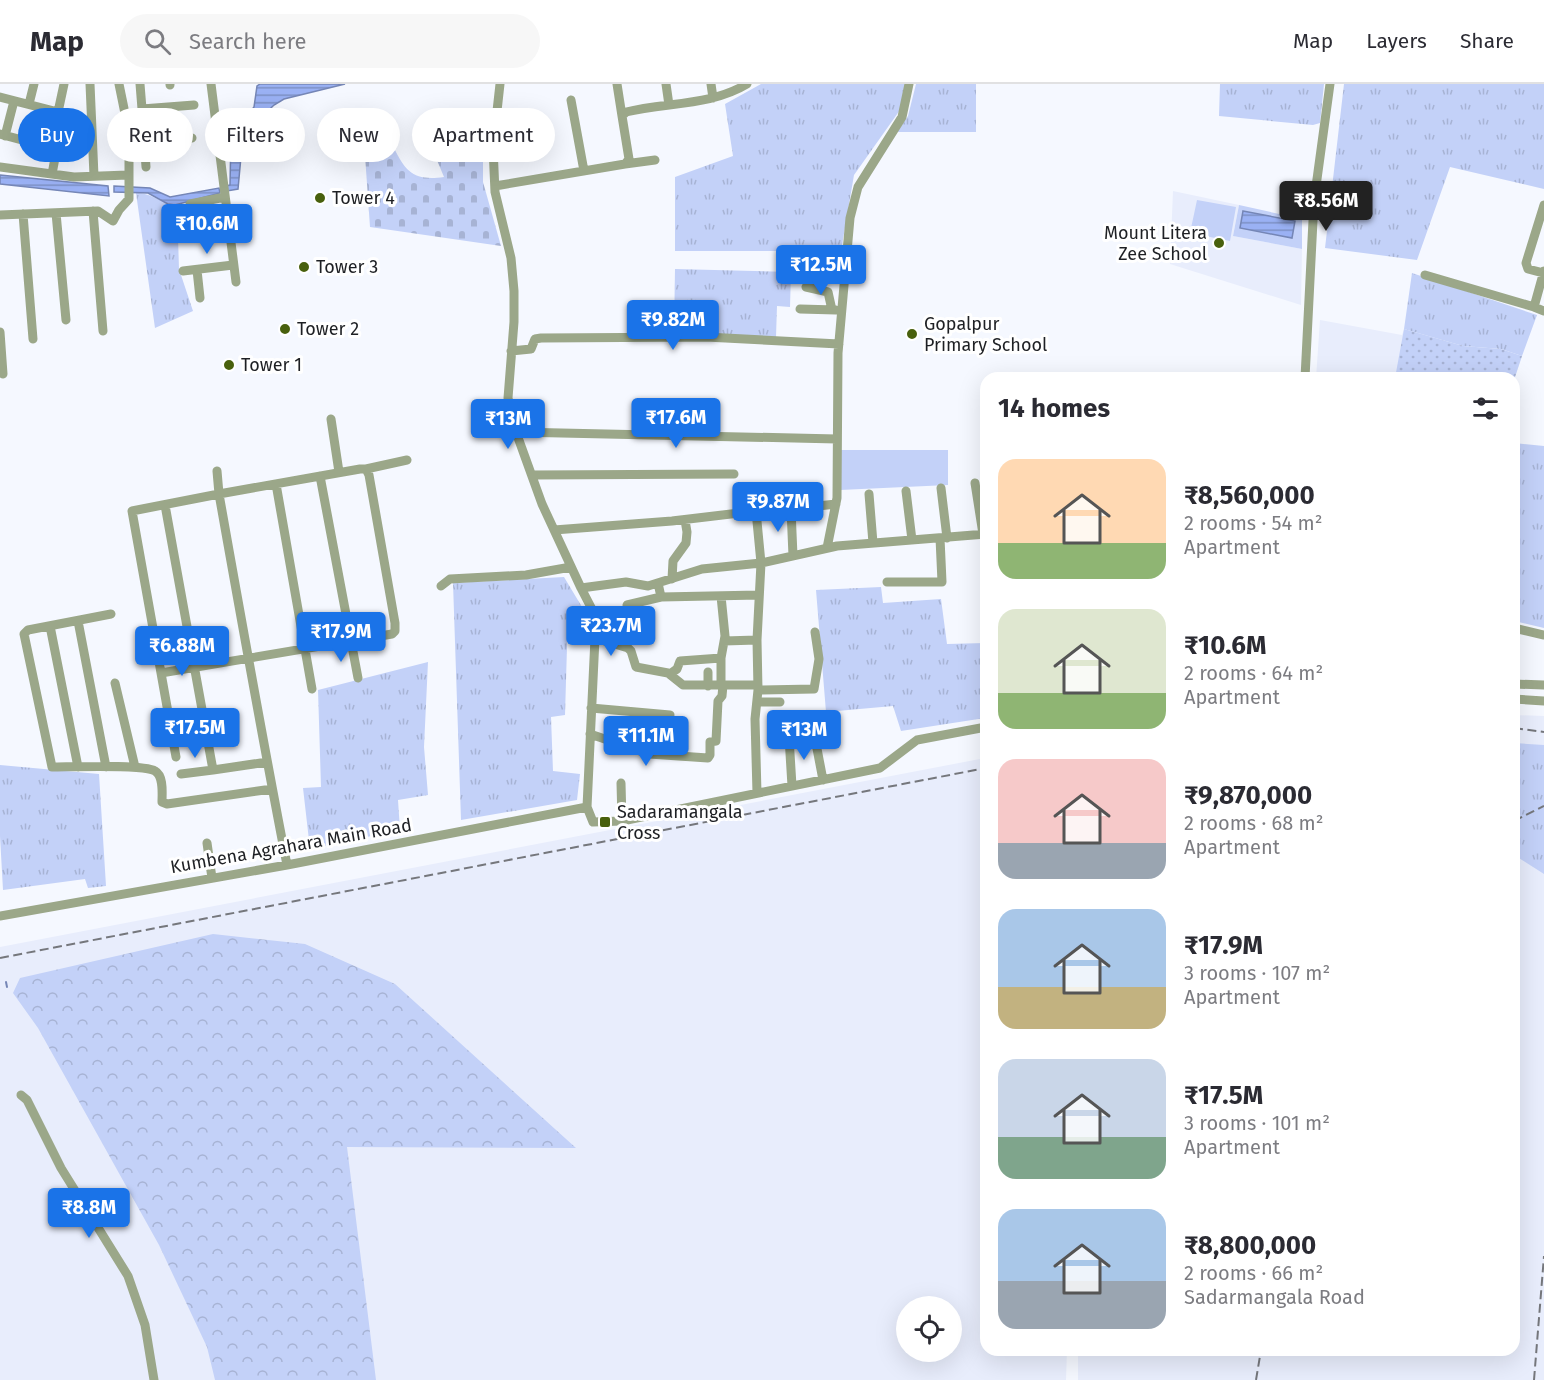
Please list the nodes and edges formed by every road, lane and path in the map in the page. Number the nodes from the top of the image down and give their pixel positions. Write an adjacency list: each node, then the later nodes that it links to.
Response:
1 (34, 84): 18 (street)
2 (64, 84): 18 (street)
3 (90, 84): 32 (street)
4 (119, 84): 33 (street)
5 (140, 84): 21 (street)
6 (211, 84): 35 (street)
7 (500, 84): 34 (street)
8 (617, 84): 23 (street)
9 (666, 84): 20 (street)
10 (711, 84): 15 (street)
11 (747, 84): 15 (street)
12 (909, 84): 49 (street)
13 (1330, 84): 64 (street)
14 (0, 97): 17 (street)
15 (713, 98): 20 (street)
16 (571, 100): 30 (street)
17 (14, 101): 18 (street); 24 (street)
18 (29, 104)
19 (194, 105): 22 (street)
20 (669, 105): 23 (street)
21 (142, 108)
22 (155, 108)
23 (622, 116): 27 (street)
24 (2, 135): 31 (street)
25 (655, 160): 27 (street)
26 (146, 162): 29 (street)
27 (625, 164): 30 (street)
28 (0, 167): 31 (street)
29 (146, 167)
30 (584, 171): 34 (street)
31 (52, 174): 32 (street)
32 (94, 176): 33 (street)
33 (128, 178): 38 (street)
34 (495, 186): 63 (street)
35 (225, 197): 36 (street); 42 (street)
36 (190, 204)
37 (1544, 205): 47 (street)
38 (93, 211): 39 (street); 59 (street)
39 (56, 213): 40 (street); 58 (street)
40 (23, 214): 41 (street); 61 (street)
41 (0, 215)
42 (230, 232): 43 (street); 44 (street)
43 (183, 238)
44 (234, 265): 45 (street); 51 (street)
45 (197, 270): 46 (street); 53 (street)
46 (183, 271)
47 (1544, 272): 54 (street)
48 (805, 274): 49 (street)
49 (844, 274): 56 (street)
50 (1425, 275): 54 (street)
51 (236, 282)
52 (806, 287): 56 (street)
53 (200, 298)
54 (1534, 307): 57 (street)
55 (800, 309): 56 (street)
56 (836, 310): 62 (street)
57 (1544, 311)
58 (66, 320)
59 (103, 331)
60 (0, 332): 65 (street)
61 (33, 339)
62 (839, 344): 63 (street); 68 (street)
63 (511, 351): 67 (street)
64 (1305, 372)
65 (3, 374)
66 (331, 419): 72 (street)
67 (516, 432): 68 (street); 74 (street)
68 (837, 439): 82 (street)
69 (407, 460): 70 (street)
70 (366, 468): 72 (street); 114 (street)
71 (217, 471): 80 (street)
72 (339, 472): 75 (street)
73 (734, 474): 74 (street)
74 (531, 475): 88 (street)
75 (320, 476): 77 (street); 114 (street)
76 (975, 483): 86 (street)
77 (276, 484): 80 (street); 116 (street)
78 (941, 488): 90 (street)
79 (906, 491): 91 (street)
80 (219, 494): 83 (street); 118 (street)
81 (869, 494): 92 (street)
82 (836, 504): 84 (street); 93 (street)
83 (165, 505): 119 (street); 121 (street)
84 (791, 509): 85 (street); 94 (street)
85 (756, 511): 87 (street); 95 (street)
86 (980, 511)
87 (685, 520): 88 (street); 97 (street)
88 (554, 530): 96 (street)
89 (980, 534): 90 (street)
90 (943, 538): 91 (street); 98 (street)
91 (912, 540): 92 (street)
92 (873, 543): 93 (street)
93 (827, 548): 94 (street)
94 (793, 556): 95 (street)
95 (761, 563): 97 (street); 102 (street)
96 (571, 567): 100 (street); 101 (street)
97 (672, 579): 99 (street)
98 (886, 582)
99 (658, 583): 101 (street); 104 (street)
100 (441, 586)
101 (581, 588): 112 (street)
102 (759, 595): 103 (street); 113 (street)
103 (721, 596): 104 (street); 115 (street)
104 (662, 597): 105 (street)
105 (627, 605)
106 (111, 614): 107 (street)
107 (78, 621): 108 (street); 143 (street)
108 (50, 626): 142 (street); 142 (street)
109 (1520, 629): 111 (street)
110 (815, 632): 127 (street)
111 (1544, 635)
112 (595, 639): 122 (street); 134 (street)
113 (757, 640): 115 (street); 127 (street)
114 (351, 641): 116 (street); 123 (street)
115 (724, 641): 117 (street)
116 (304, 650): 118 (street); 129 (street)
117 (721, 658): 122 (street); 128 (street)
118 (249, 659): 119 (street); 141 (street)
119 (194, 668): 121 (street); 145 (street)
120 (708, 672): 128 (street)
121 (161, 673): 140 (street)
122 (670, 674): 128 (street)
123 (358, 678)
124 (115, 683): 144 (street)
125 (1520, 684): 126 (street)
126 (1544, 685)
127 (758, 687): 128 (street); 132 (street)
128 (715, 688): 137 (street)
129 (312, 689)
130 (1520, 699): 131 (street)
131 (1544, 701)
132 (757, 702): 133 (street); 151 (street)
133 (780, 702)
134 (591, 708): 135 (street); 137 (street)
135 (670, 715)
136 (980, 728): 147 (street)
137 (590, 734): 152 (street)
138 (814, 734): 147 (street)
139 (789, 737): 149 (street)
140 (176, 757)
141 (267, 762): 145 (street); 150 (street)
142 (78, 767): 143 (street)
143 (106, 767): 144 (street)
144 (135, 767): 150 (street)
145 (213, 770): 146 (street)
146 (181, 774)
147 (823, 780): 149 (street)
148 (621, 783): 153 (street)
149 (792, 786): 151 (street)
150 (272, 789): 155 (street)
151 (757, 793): 153 (street)
152 (587, 807): 153 (street); 155 (street, Kumbena Agrahara Main Road)
153 (622, 820)
154 (207, 843): 156 (street)
155 (287, 865): 156 (street, Kumbena Agrahara Main Road)
156 (212, 878): 157 (street, Kumbena Agrahara Main Road)
157 (1, 916)
158 (21, 1095): 159 (street)
159 (154, 1380)

